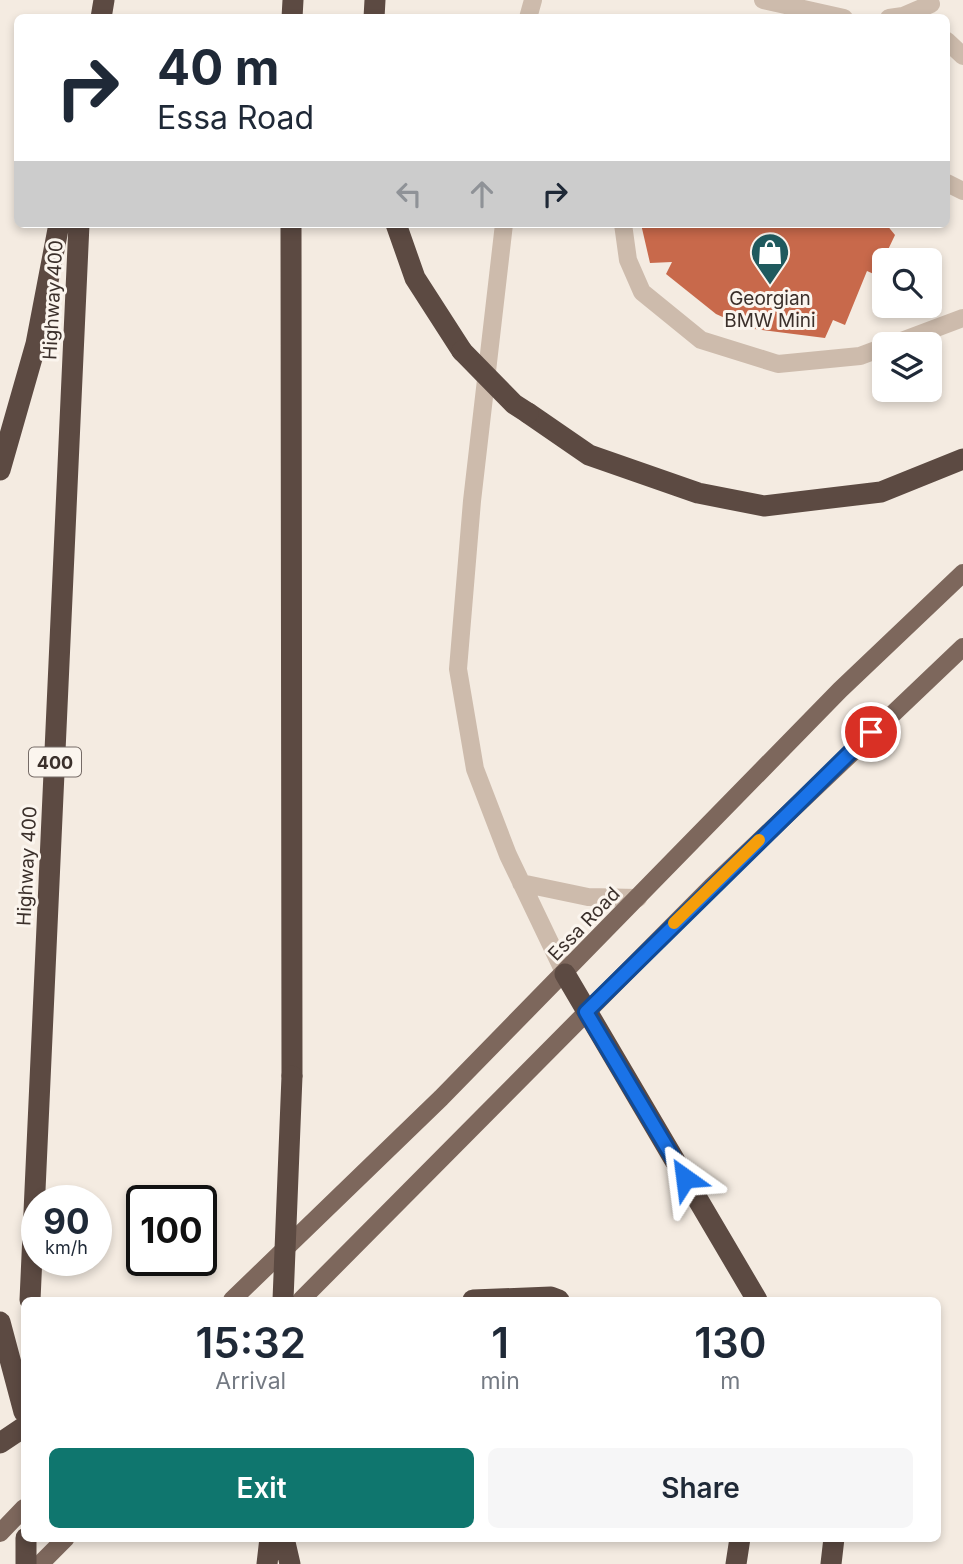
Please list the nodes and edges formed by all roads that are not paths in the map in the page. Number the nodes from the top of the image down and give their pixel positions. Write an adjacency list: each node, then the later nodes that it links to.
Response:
1 (763, 0): 3 (lane)
2 (933, 7): 4 (lane)
3 (826, 14)
4 (910, 14)
5 (950, 44): 6 (lane)
6 (963, 56)
7 (58, 228): 17 (highway)
8 (79, 228): 24 (highway, Highway 400 / 400)
9 (291, 228): 26 (highway, bridge)
10 (397, 228): 16 (highway, bridge)
11 (503, 228): 20 (lane)
12 (624, 228): 15 (lane)
13 (963, 318): 14 (lane)
14 (926, 332)
15 (872, 352)
16 (963, 459)
17 (0, 470)
18 (963, 573): 21 (main road, Essa Road)
19 (963, 647): 23 (main road)
20 (521, 883): 21 (lane); 22 (lane)
21 (638, 898): 22 (main road, Essa Road)
22 (565, 974): 23 (highway); 25 (main road, Essa Road)
23 (586, 1012): 27 (main road); 28 (highway)
24 (30, 1297)
25 (235, 1297)
26 (283, 1297)
27 (304, 1297)
28 (755, 1297)
29 (0, 1322): 30 (highway)
30 (21, 1401)
31 (21, 1429): 32 (highway)
32 (0, 1443)
33 (21, 1511): 34 (main road)
34 (0, 1532)
35 (26, 1542): 41 (highway)
36 (62, 1542): 42 (main road)
37 (270, 1542): 43 (highway)
38 (285, 1542): 44 (highway)
39 (739, 1542): 45 (highway)
40 (834, 1542): 46 (highway)
41 (26, 1564)
42 (40, 1564)
43 (267, 1564)
44 (290, 1564)
45 (736, 1564)
46 (831, 1564)

